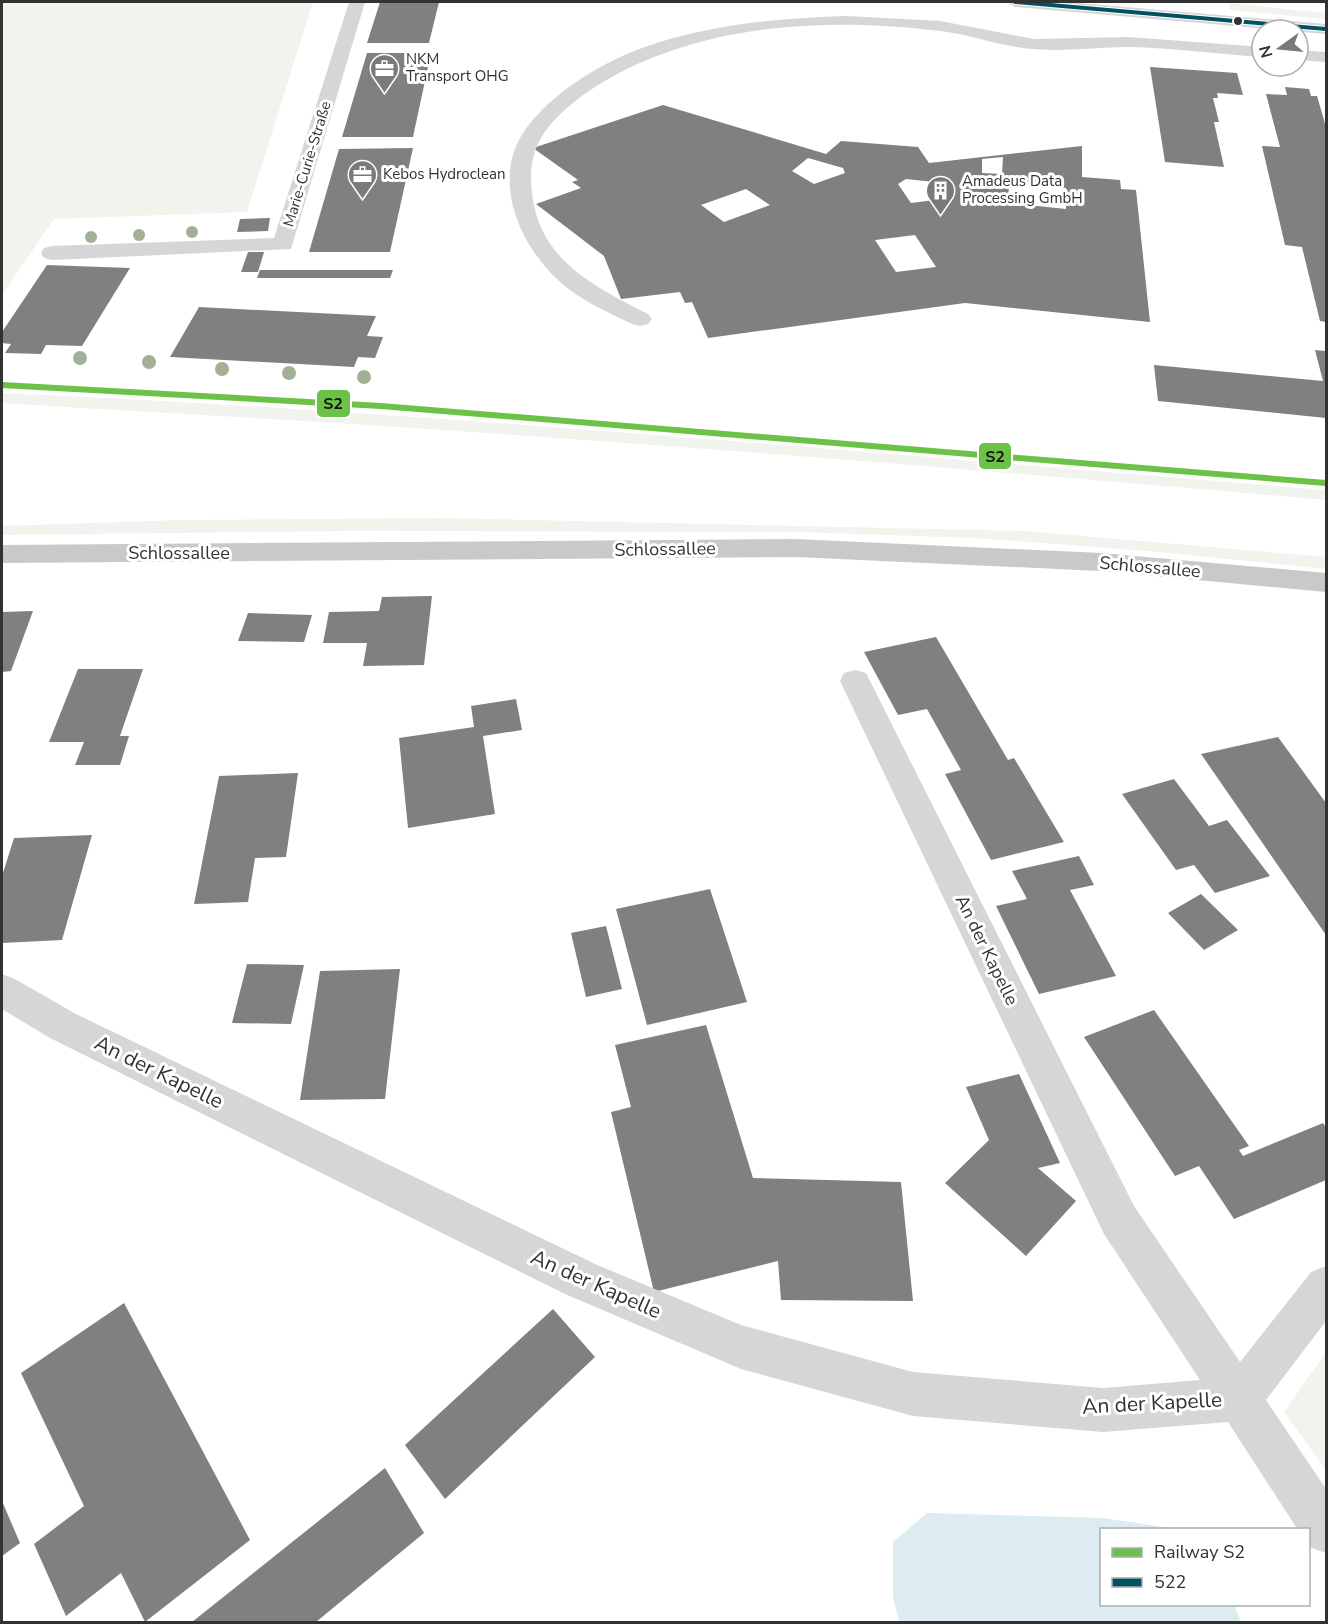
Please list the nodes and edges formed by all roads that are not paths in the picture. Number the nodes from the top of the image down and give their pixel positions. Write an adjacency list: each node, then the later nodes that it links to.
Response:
1 (357, 2): 7 (street, Marie-Curie-Straße)
2 (1015, 2): 3 (street)
3 (1326, 29)
4 (1250, 51): 8 (street)
5 (1310, 56): 6 (street)
6 (1326, 57)
7 (52, 253)
8 (640, 319)
9 (2, 554): 10 (main road, Schlossallee)
10 (1326, 583)
11 (855, 681): 14 (street, An der Kapelle)
12 (2, 990): 14 (street, An der Kapelle)
13 (1326, 1287): 14 (street, An der Kapelle)
14 (1239, 1399): 15 (street, An der Kapelle)
15 (1326, 1530)

